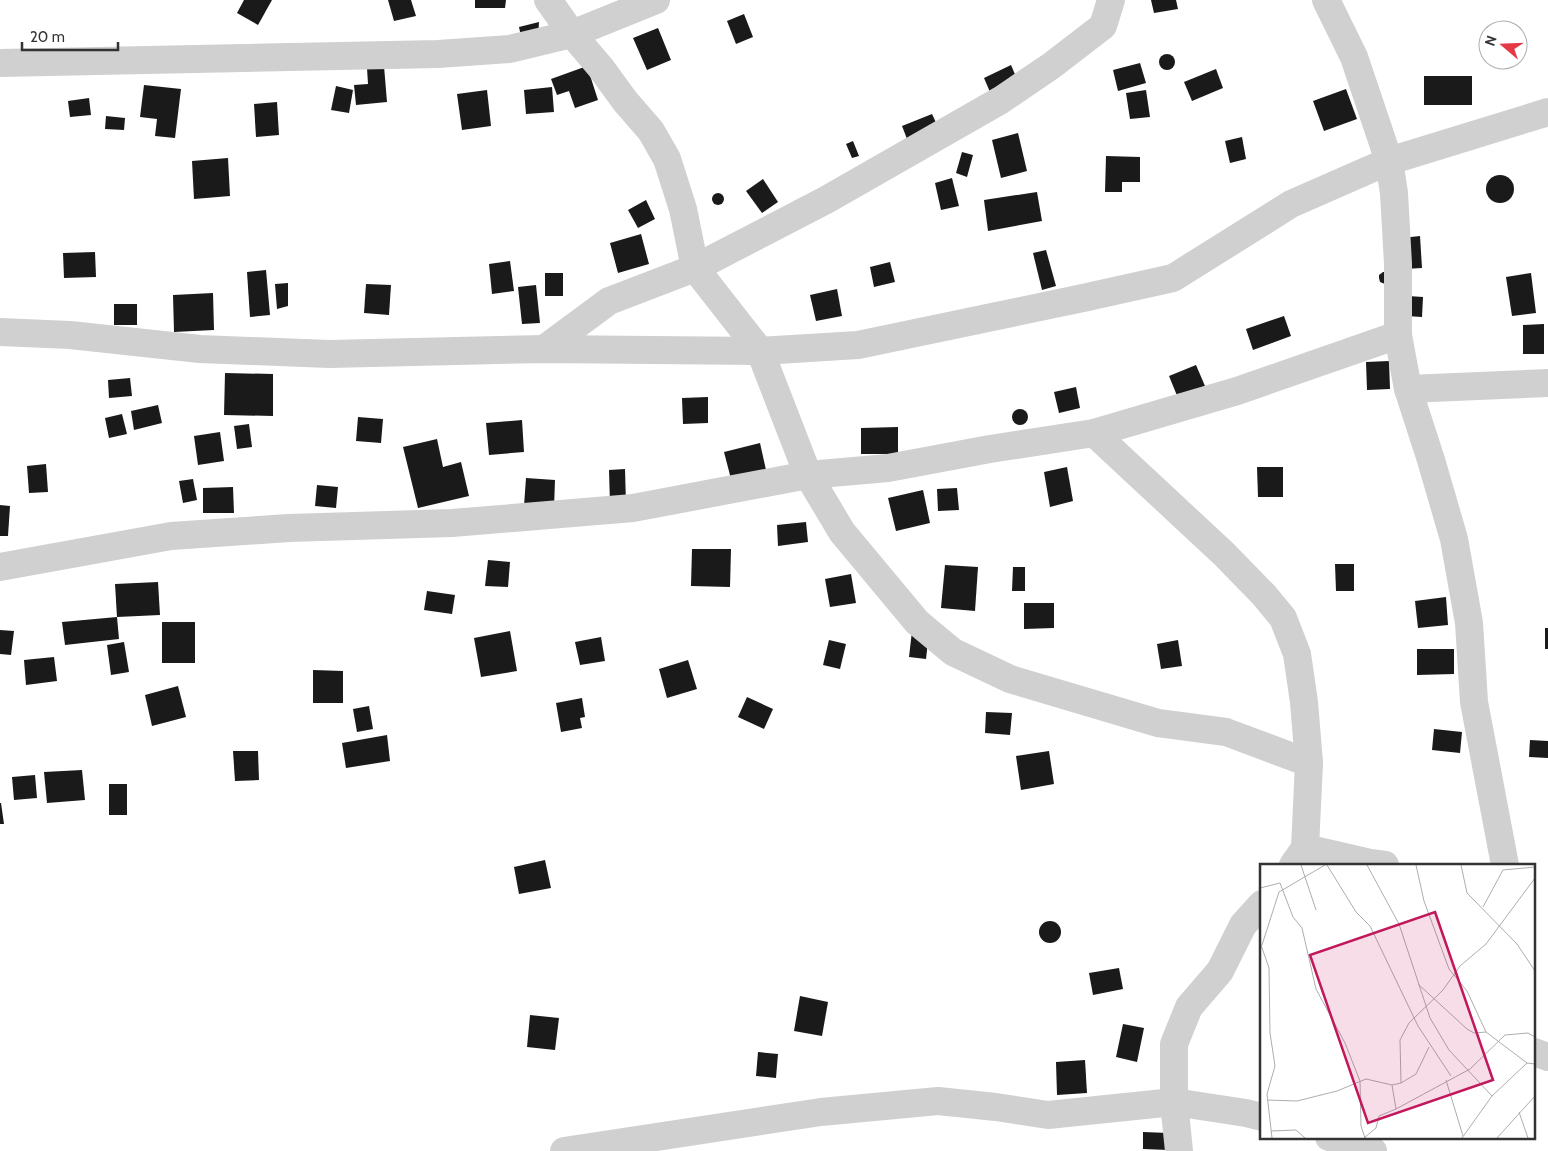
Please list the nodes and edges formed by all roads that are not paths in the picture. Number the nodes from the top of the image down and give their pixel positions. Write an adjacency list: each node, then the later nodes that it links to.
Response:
1 (548, 0): 5 (street)
2 (656, 0): 5 (street)
3 (1111, 0): 9 (street)
4 (1326, 0): 8 (street)
5 (572, 34): 6 (street); 9 (street)
6 (0, 63)
7 (1548, 112): 8 (street)
8 (1388, 161): 11 (street); 13 (street)
9 (694, 268): 12 (street); 13 (street)
10 (0, 332): 12 (street)
11 (1398, 335): 15 (street); 16 (street)
12 (544, 350): 13 (street)
13 (760, 351): 17 (street)
14 (1548, 383): 15 (street)
15 (1408, 389): 22 (street)
16 (1094, 433): 17 (street); 19 (street)
17 (808, 475): 18 (street); 19 (street)
18 (0, 567)
19 (1309, 763): 20 (street)
20 (1299, 856): 21 (street)
21 (1378, 864)
22 (1506, 864)
23 (1260, 906): 26 (street)
24 (1536, 1053): 25 (street)
25 (1548, 1057)
26 (1174, 1102): 27 (street); 29 (street); 30 (street)
27 (1260, 1116)
28 (1332, 1138): 31 (street)
29 (564, 1151)
30 (1179, 1151)
31 (1373, 1151)

